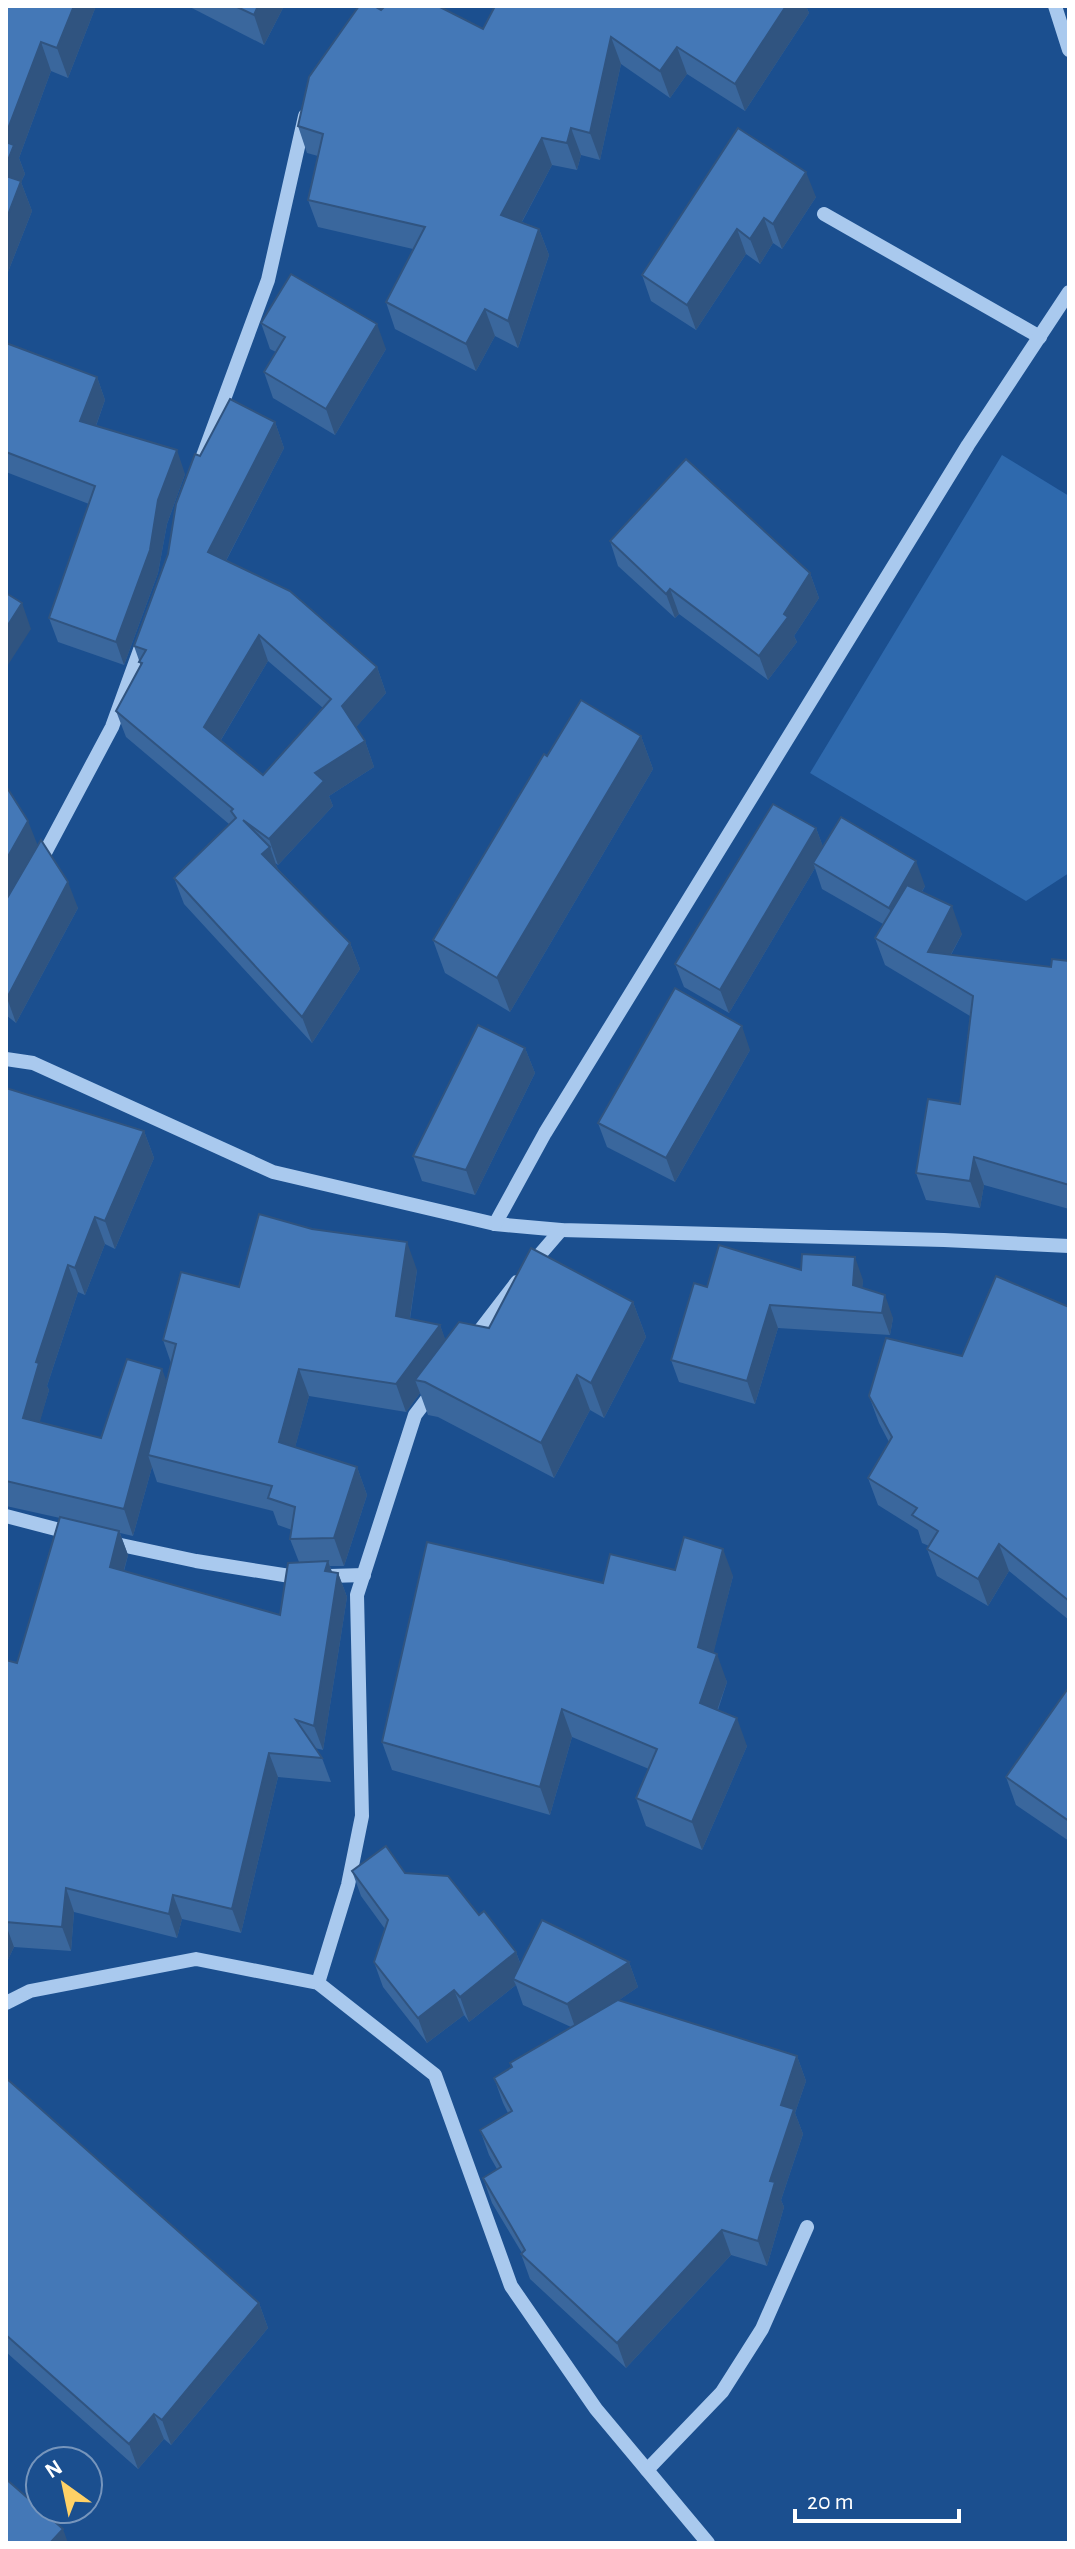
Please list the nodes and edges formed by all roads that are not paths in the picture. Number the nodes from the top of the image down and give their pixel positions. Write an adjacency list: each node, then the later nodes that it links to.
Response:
1 (1055, 6): 2 (street)
2 (1069, 50)
3 (309, 100): 7 (street)
4 (824, 214): 6 (street)
5 (1069, 292): 6 (street)
6 (1040, 337): 11 (street)
7 (198, 469)
8 (147, 631): 9 (street)
9 (28, 883)
10 (6, 1059): 11 (street)
11 (495, 1224): 12 (street)
12 (561, 1230): 13 (street); 14 (street)
13 (1069, 1246)
14 (460, 1355)
15 (442, 1379): 17 (street)
16 (6, 1516): 17 (street)
17 (364, 1575): 18 (street)
18 (318, 1983): 19 (street); 21 (street)
19 (6, 2003)
20 (807, 2227): 21 (street)
21 (647, 2470): 22 (street)
22 (708, 2543)

